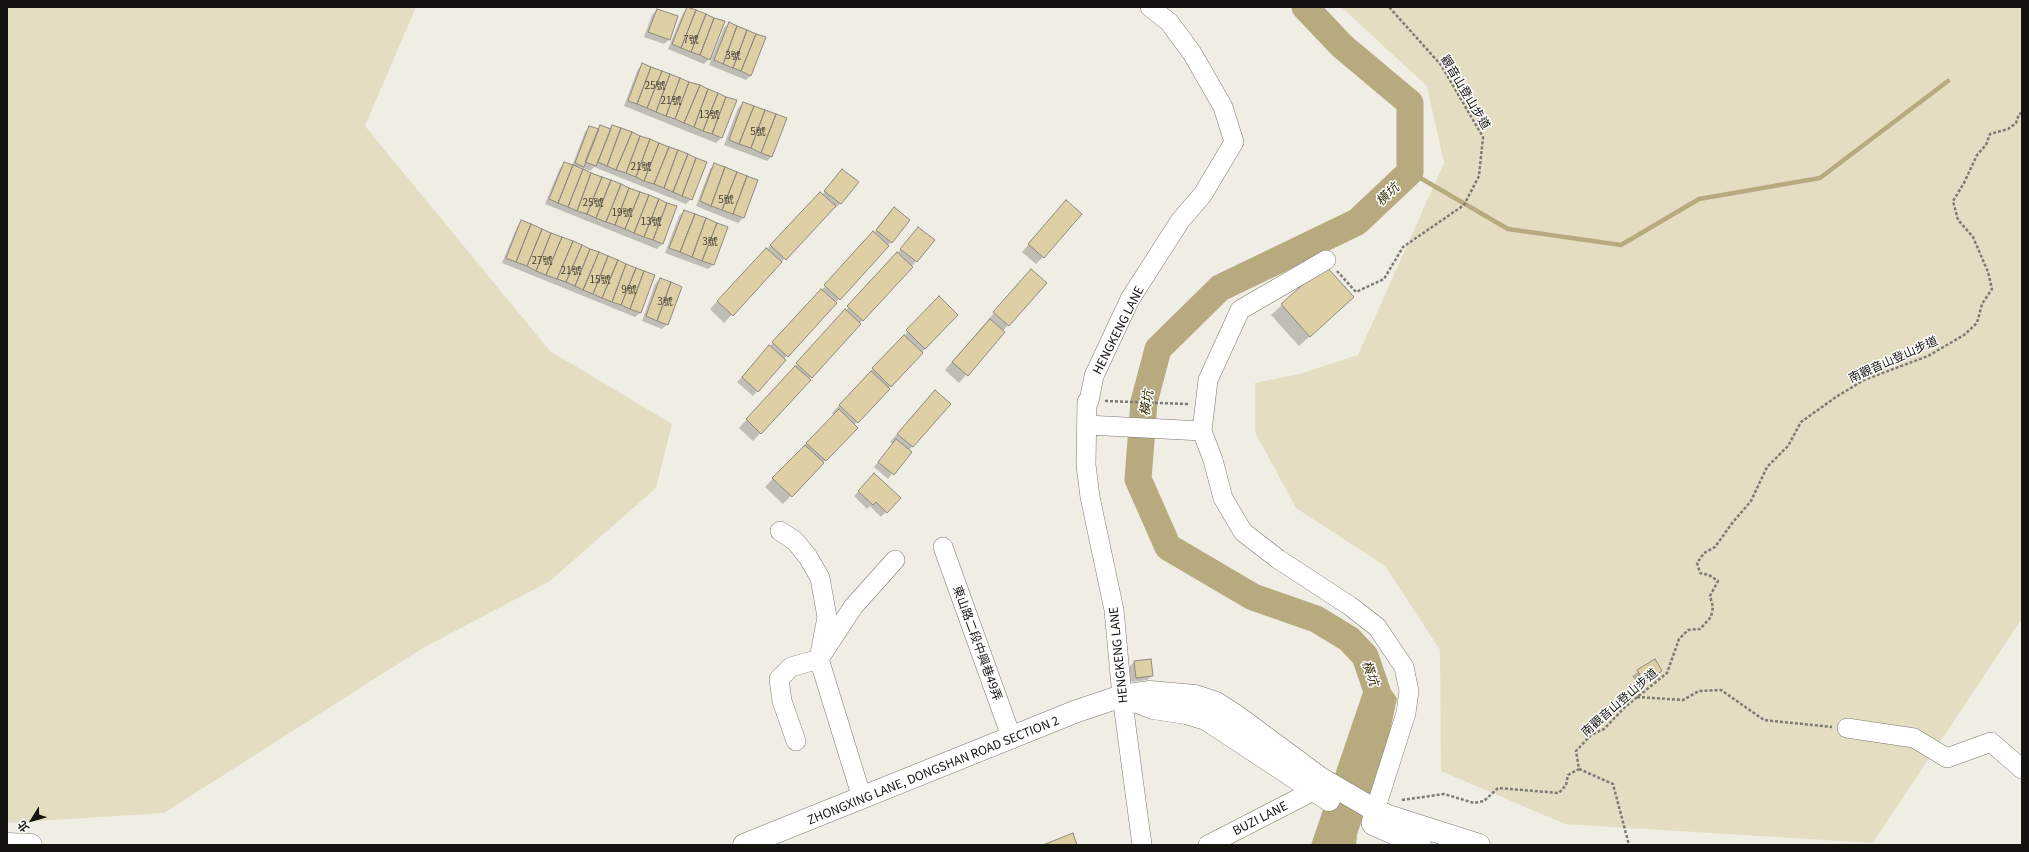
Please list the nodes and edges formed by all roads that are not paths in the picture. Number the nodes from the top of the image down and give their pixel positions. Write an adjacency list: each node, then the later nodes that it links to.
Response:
1 (1150, 7): 3 (street, HENGKENG LANE)
2 (1326, 260): 4 (street)
3 (1087, 425): 4 (street); 9 (street, HENGKENG LANE)
4 (1202, 432): 16 (street)
5 (780, 531): 8 (street)
6 (944, 547): 11 (street, 東山路二段中興巷49弄)
7 (895, 560): 8 (street)
8 (819, 659): 12 (street); 15 (street)
9 (1122, 696): 11 (main road, ZHONGXING LANE, DONGSHAN ROAD SECTION 2); 14 (main road); 21 (street, HENGKENG LANE)
10 (1847, 728): 13 (street)
11 (1012, 739): 15 (main road, ZHONGXING LANE, DONGSHAN ROAD SECTION 2)
12 (796, 741)
13 (2022, 769)
14 (1316, 787): 16 (main road); 22 (street, BUZI LANE)
15 (862, 798): 17 (main road, ZHONGXING LANE, DONGSHAN ROAD SECTION 2)
16 (1371, 816): 23 (main road); 24 (main road)
17 (765, 841): 20 (main road, ZHONGXING LANE, DONGSHAN ROAD SECTION 2)
18 (7, 844): 19 (main road)
19 (30, 845)
20 (744, 845)
21 (1142, 845)
22 (1208, 845)
23 (1420, 845)
24 (1479, 845)

